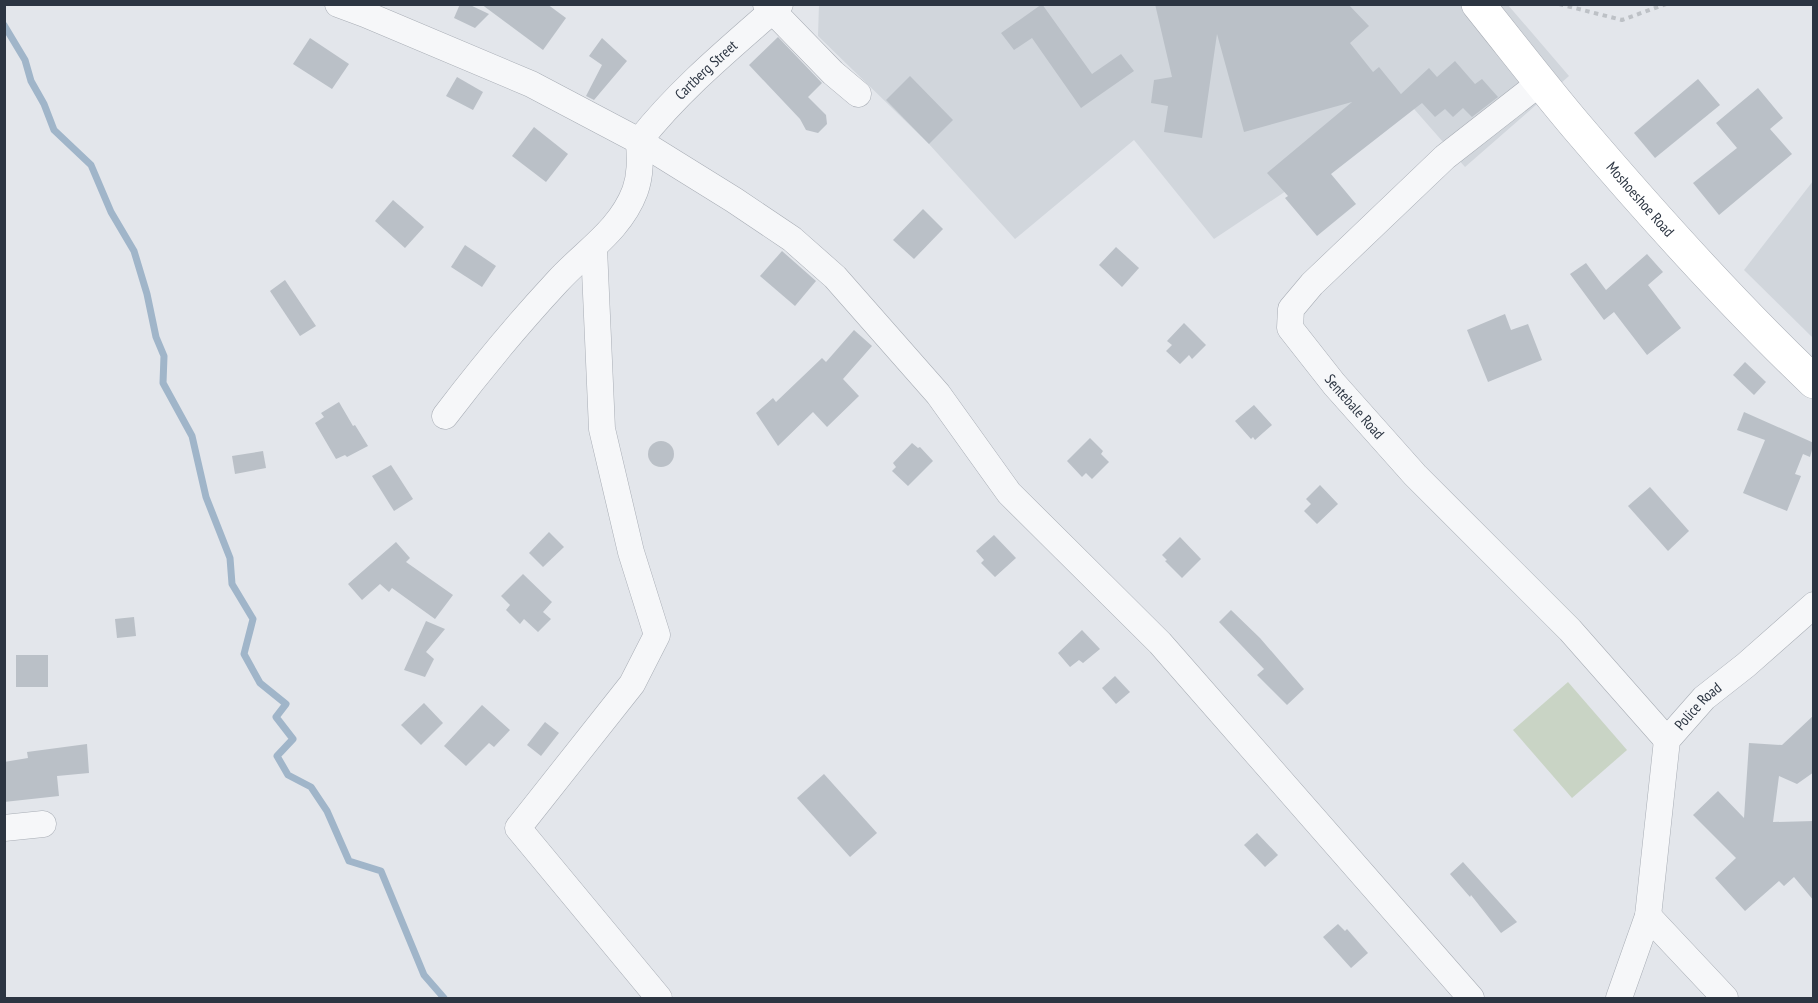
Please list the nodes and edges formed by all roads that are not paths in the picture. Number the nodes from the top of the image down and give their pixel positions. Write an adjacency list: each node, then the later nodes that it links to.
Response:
1 (338, 4): 6 (street)
2 (1478, 4): 4 (street, Moshoeshoe Road)
3 (773, 7): 5 (street); 6 (street, Cartberg Street)
4 (1541, 82): 8 (street, Moshoeshoe Road); 11 (street, Sentebale Road)
5 (858, 94)
6 (639, 141): 7 (street); 16 (street)
7 (594, 248): 9 (street); 15 (street)
8 (1814, 382)
9 (445, 416)
10 (1814, 605): 11 (street, Police Road)
11 (1667, 740): 14 (street, Police Road)
12 (43, 824): 13 (street)
13 (4, 828)
14 (1648, 916): 17 (street, Police Road); 18 (street)
15 (658, 999)
16 (1471, 999)
17 (1619, 999)
18 (1725, 999)

